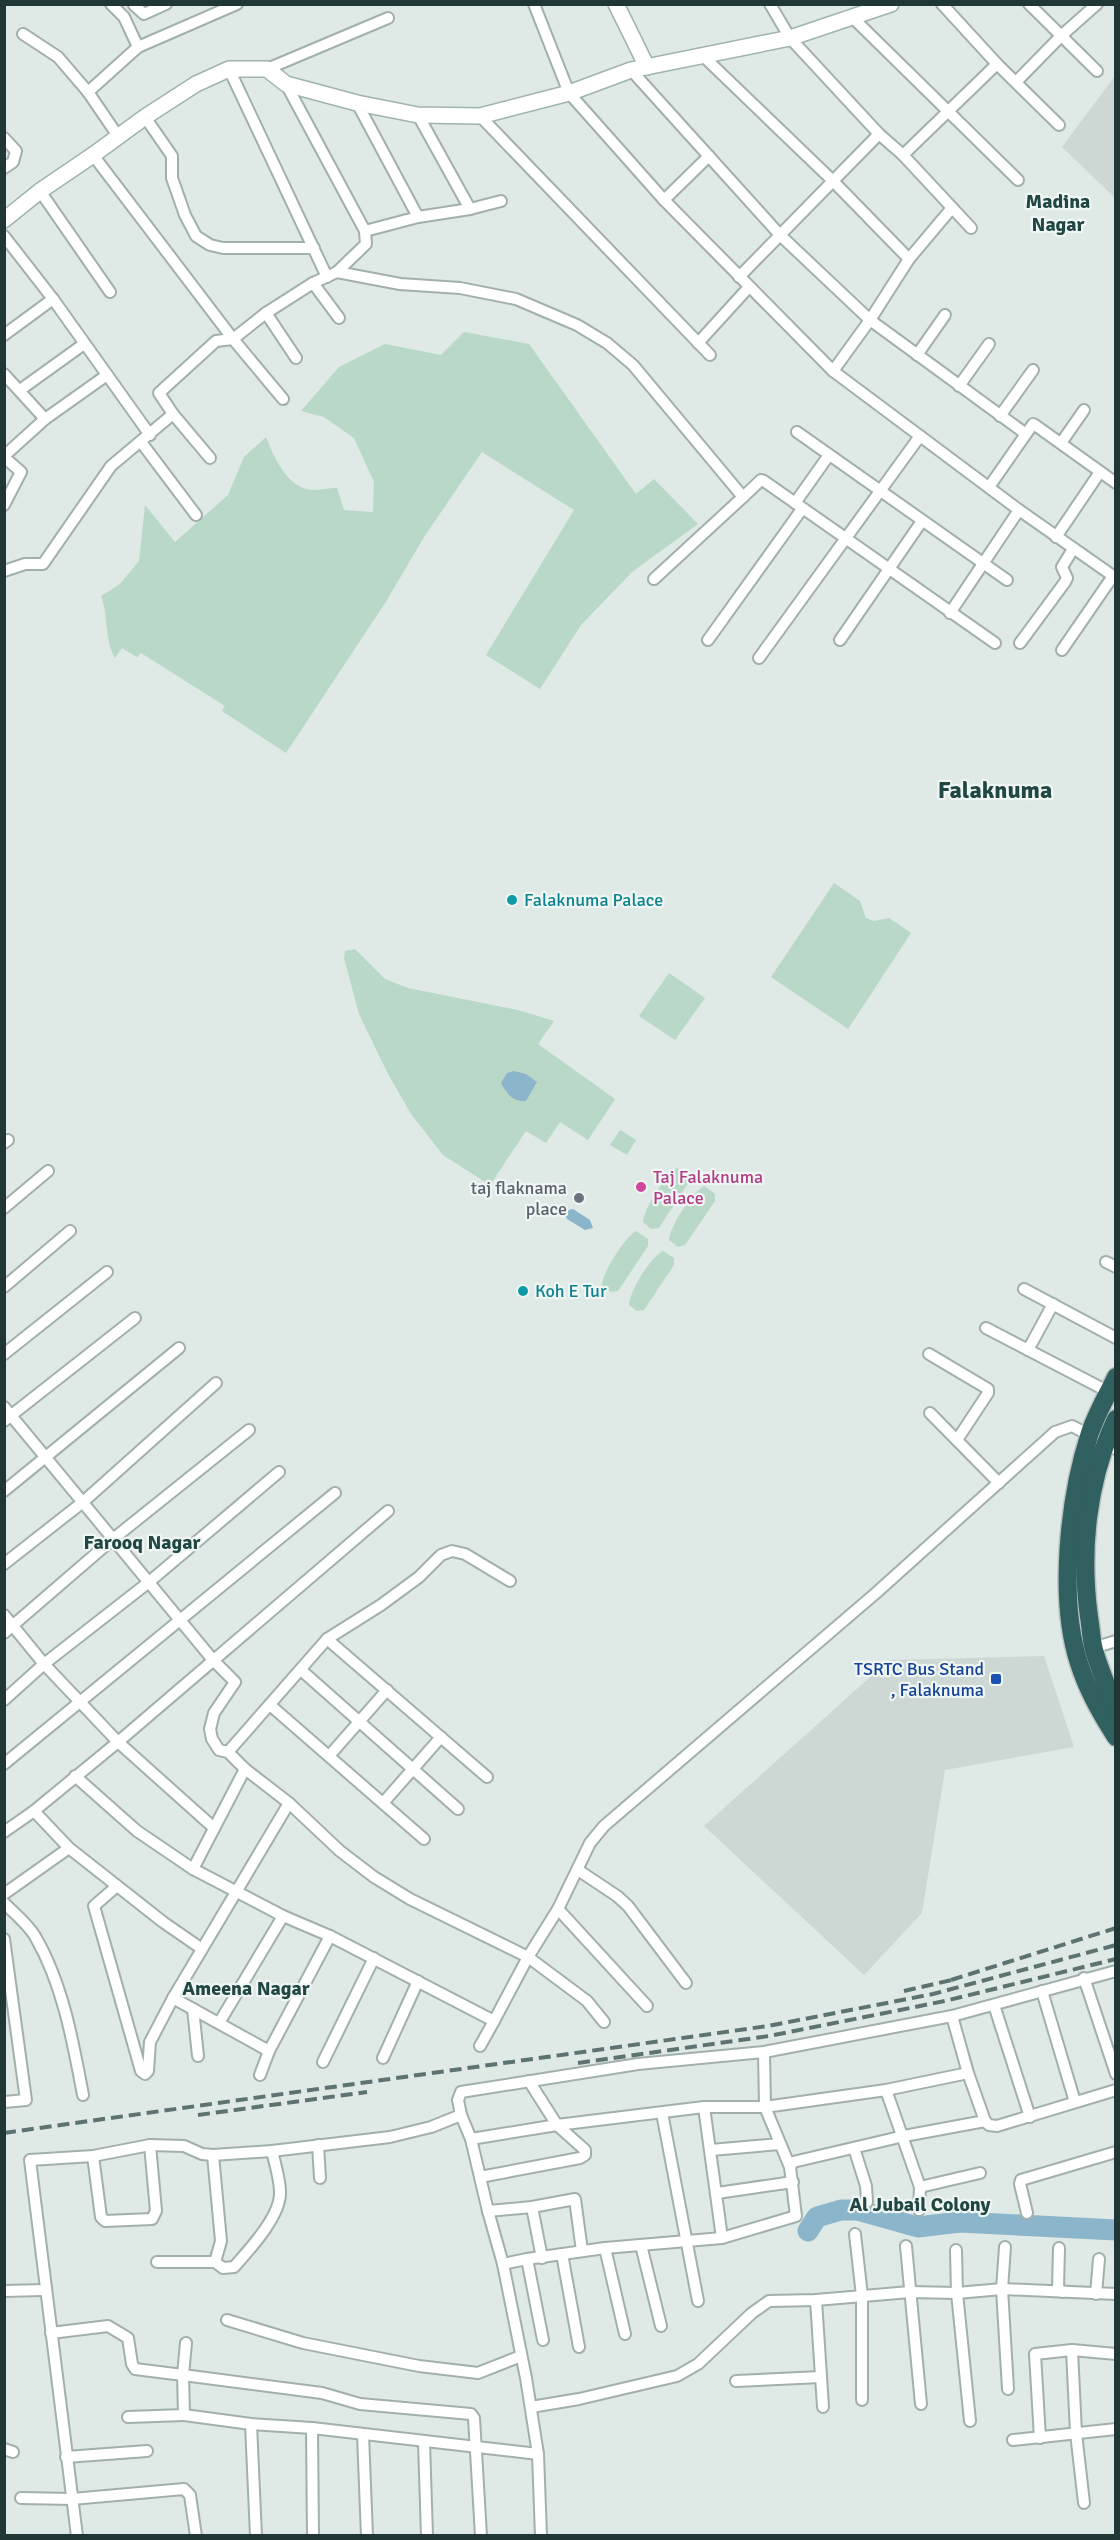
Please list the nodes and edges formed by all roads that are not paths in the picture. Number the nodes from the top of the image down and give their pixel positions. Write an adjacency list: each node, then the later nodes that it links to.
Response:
1 (111, 4): 13 (street)
2 (166, 4): 11 (street)
3 (237, 4): 18 (street)
4 (534, 4): 29 (street)
5 (616, 4): 21 (street)
6 (770, 4): 17 (street)
7 (891, 4): 12 (street)
8 (942, 4): 20 (street)
9 (1029, 4): 16 (street)
10 (1097, 4): 16 (street)
11 (135, 5): 13 (street)
12 (851, 16): 17 (street); 31 (street)
13 (124, 17): 18 (street)
14 (388, 18): 23 (street)
15 (23, 34): 28 (street)
16 (1061, 36): 25 (street); 26 (street)
17 (790, 38): 19 (street); 36 (street)
18 (138, 48): 28 (street)
19 (701, 54): 21 (street); 44 (street)
20 (997, 64): 26 (street); 31 (street)
21 (647, 67): 24 (street)
22 (229, 69): 23 (street); 34 (street); 56 (street)
23 (267, 69): 27 (street)
24 (631, 70): 29 (street); 41 (street)
25 (1097, 72)
26 (1016, 82): 35 (street)
27 (286, 84): 30 (street); 53 (street)
28 (88, 92): 37 (street)
29 (569, 93): 33 (street); 46 (street)
30 (357, 103): 32 (street); 50 (street)
31 (949, 111): 40 (street); 43 (street)
32 (418, 115): 33 (street); 48 (street)
33 (480, 116): 70 (street)
34 (145, 117): 37 (street); 56 (street)
35 (1059, 125)
36 (879, 134): 40 (street); 44 (street)
37 (118, 136): 39 (street)
38 (4, 138): 42 (street)
39 (93, 155): 45 (street); 69 (street)
40 (903, 155): 49 (street)
41 (709, 156): 46 (street); 54 (street)
42 (4, 168)
43 (1018, 180)
44 (833, 181): 54 (street); 57 (street)
45 (40, 190): 51 (street); 62 (street)
46 (664, 200): 59 (street)
47 (501, 201): 48 (street)
48 (470, 209): 50 (street)
49 (951, 209): 52 (street); 57 (street)
50 (418, 217): 53 (street)
51 (4, 220)
52 (971, 228)
53 (365, 231): 58 (street)
54 (780, 235): 59 (street); 67 (street)
55 (4, 236): 63 (street)
56 (314, 248): 58 (street)
57 (909, 259): 67 (street)
58 (332, 274): 60 (street); 100 (street)
59 (739, 277): 61 (street)
60 (313, 283): 64 (street); 66 (street)
61 (749, 287): 70 (street); 77 (street)
62 (110, 292)
63 (53, 298): 68 (street); 71 (street)
64 (266, 314): 69 (street); 75 (street)
65 (945, 315): 74 (street)
66 (339, 318)
67 (870, 320): 74 (street); 77 (street)
68 (4, 335)
69 (233, 339): 82 (street); 84 (street)
70 (698, 342): 73 (street)
71 (84, 344): 79 (street); 81 (street)
72 (989, 344): 80 (street)
73 (710, 355)
74 (917, 355): 80 (street)
75 (296, 358)
76 (1033, 370): 85 (street)
77 (833, 371): 89 (street)
78 (4, 374): 81 (street)
79 (107, 375): 86 (street); 90 (street)
80 (959, 386): 85 (street)
81 (20, 390): 86 (street)
82 (283, 399)
83 (1084, 410): 92 (street)
84 (173, 414): 90 (street); 95 (street)
85 (1000, 416): 88 (street)
86 (45, 419): 93 (street)
87 (797, 432): 94 (street)
88 (1026, 434): 92 (street); 98 (street)
89 (920, 436): 98 (street); 99 (street)
90 (145, 439): 104 (street); 111 (street)
91 (4, 440): 93 (street)
92 (1061, 443): 96 (street)
93 (7, 454): 101 (street)
94 (828, 455): 99 (street); 102 (street)
95 (210, 458)
96 (1100, 472): 97 (street); 106 (street)
97 (1114, 478)
98 (989, 487): 103 (street)
99 (880, 491): 105 (street); 107 (street)
100 (743, 497): 102 (street); 113 (street)
101 (4, 505)
102 (798, 506): 107 (street); 116 (street)
103 (1019, 510): 106 (street); 109 (street)
104 (196, 515)
105 (922, 521): 109 (street); 110 (street)
106 (1056, 537): 108 (street)
107 (847, 539): 110 (street); 121 (street)
108 (1073, 549): 112 (street); 119 (street)
109 (983, 564): 114 (street); 115 (street)
110 (890, 570): 115 (street); 117 (street)
111 (4, 571)
112 (1114, 577): 120 (street)
113 (654, 579)
114 (1007, 580)
115 (950, 613): 118 (street)
116 (708, 640)
117 (840, 640)
118 (995, 643)
119 (1020, 643)
120 (1062, 650)
121 (759, 658)
122 (48, 1171): 123 (street)
123 (4, 1208)
124 (70, 1231): 126 (street)
125 (107, 1272): 135 (street)
126 (4, 1287)
127 (1024, 1289): 128 (street)
128 (1053, 1305): 131 (street); 133 (street)
129 (135, 1318): 139 (street)
130 (986, 1328): 133 (street)
131 (1116, 1338)
132 (179, 1348): 144 (street)
133 (1028, 1350): 137 (street)
134 (929, 1353): 142 (street)
135 (4, 1354)
136 (216, 1383): 149 (street)
137 (1112, 1384): 143 (highway)
138 (930, 1413): 142 (street)
139 (7, 1415): 144 (street)
140 (1116, 1419): 143 (highway)
141 (249, 1430): 151 (street)
142 (957, 1440): 146 (street)
143 (1103, 1442): 146 (street); 153 (highway)
144 (45, 1456): 147 (street); 149 (street)
145 (279, 1472): 155 (street)
146 (999, 1483): 190 (street)
147 (4, 1491)
148 (335, 1493): 157 (street)
149 (83, 1502): 151 (street); 152 (street)
150 (387, 1511): 162 (street)
151 (113, 1539): 155 (street); 158 (street)
152 (4, 1564)
153 (1077, 1565): 161 (highway); 172 (highway)
154 (510, 1581): 159 (street)
155 (149, 1582): 157 (street); 163 (street)
156 (4, 1615): 158 (street)
157 (181, 1621): 162 (street); 167 (street)
158 (8, 1629): 163 (street)
159 (327, 1639): 164 (street); 165 (street)
160 (1116, 1641): 161 (street)
161 (1093, 1648): 169 (highway)
162 (213, 1660): 173 (street); 174 (street)
163 (44, 1664): 166 (street); 167 (street)
164 (301, 1670): 168 (street); 170 (street)
165 (387, 1690): 170 (street); 171 (street)
166 (4, 1700)
167 (82, 1702): 173 (street); 176 (street)
168 (270, 1705): 174 (street); 175 (street)
169 (1115, 1708)
170 (360, 1722): 175 (street); 178 (street)
171 (441, 1737): 178 (street); 180 (street)
172 (1116, 1737)
173 (117, 1742): 179 (street); 185 (street)
174 (228, 1752): 177 (street)
175 (329, 1756): 182 (street)
176 (4, 1764)
177 (245, 1769): 181 (street); 185 (street)
178 (413, 1769): 182 (street); 183 (street)
179 (75, 1776): 184 (street); 189 (street)
180 (486, 1777)
181 (289, 1803): 192 (street); 200 (street)
182 (383, 1803): 187 (street)
183 (458, 1809)
184 (34, 1811): 186 (street); 188 (street)
185 (214, 1828): 189 (street)
186 (4, 1832)
187 (424, 1839)
188 (69, 1848): 191 (street); 193 (street)
189 (193, 1869): 192 (street)
190 (578, 1870): 195 (street); 205 (street)
191 (117, 1886): 199 (street); 207 (street)
192 (237, 1892): 196 (street); 199 (street)
193 (4, 1894)
194 (4, 1903): 227 (street)
195 (558, 1909): 200 (street); 209 (street)
196 (283, 1916): 197 (street); 214 (street)
197 (330, 1936): 201 (street); 216 (street)
198 (4, 1939): 228 (street)
199 (202, 1949): 207 (street)
200 (528, 1957): 212 (street); 213 (street)
201 (374, 1958): 204 (street); 220 (street)
202 (1116, 1971): 203 (street)
203 (1084, 1978): 206 (street); 222 (street)
204 (418, 1981): 212 (street); 219 (street)
205 (686, 1983)
206 (1042, 1991): 208 (street); 229 (street)
207 (173, 1998): 210 (street)
208 (994, 2005): 211 (street); 234 (street)
209 (647, 2006)
210 (193, 2009): 214 (street); 218 (street)
211 (952, 2016): 217 (street); 221 (street)
212 (495, 2021): 215 (street)
213 (604, 2022)
214 (219, 2023): 216 (street)
215 (480, 2046)
216 (268, 2051): 223 (street)
217 (764, 2052): 224 (street); 231 (street)
218 (198, 2056)
219 (383, 2058)
220 (323, 2062)
221 (968, 2073): 225 (street); 235 (street)
222 (1116, 2074)
223 (260, 2075)
224 (529, 2081): 233 (street); 236 (street)
225 (886, 2090): 231 (street); 237 (street)
226 (1116, 2090): 229 (street)
227 (83, 2095)
228 (4, 2102)
229 (1075, 2102): 234 (street)
230 (704, 2107): 231 (street); 232 (street); 243 (street)
231 (765, 2107): 239 (street)
232 (662, 2113): 236 (street); 262 (street)
233 (461, 2115): 238 (street); 241 (street)
234 (1030, 2117): 235 (street)
235 (985, 2121): 237 (street)
236 (556, 2125): 238 (street); 250 (street)
237 (904, 2136): 242 (street); 253 (street)
238 (471, 2139): 250 (street)
239 (780, 2144): 243 (street); 248 (street)
240 (150, 2145): 246 (street); 247 (street); 247 (street)
241 (318, 2145): 244 (street); 251 (street)
242 (854, 2148): 248 (street); 255 (street)
243 (711, 2150): 254 (street)
244 (272, 2151): 246 (street); 275 (street)
245 (1116, 2152): 259 (street)
246 (213, 2155): 275 (street)
247 (93, 2156): 278 (street)
248 (789, 2167): 252 (street)
249 (980, 2173): 253 (street)
250 (480, 2177): 258 (street)
251 (320, 2178)
252 (793, 2182): 254 (street); 261 (street)
253 (920, 2187): 257 (street)
254 (717, 2193): 261 (street)
255 (867, 2202)
256 (532, 2207): 258 (street); 269 (street); 271 (street)
257 (919, 2210)
258 (488, 2211): 276 (street)
259 (1027, 2213)
260 (855, 2234): 285 (street)
261 (722, 2238): 262 (street)
262 (685, 2242): 263 (street); 286 (street)
263 (641, 2245): 266 (street); 289 (street)
264 (906, 2246): 280 (street)
265 (1005, 2247): 277 (street)
266 (605, 2248): 269 (street); 291 (street)
267 (1059, 2248): 281 (street)
268 (956, 2250): 282 (street)
269 (582, 2251): 270 (street)
270 (562, 2254): 271 (street); 294 (street)
271 (542, 2258): 272 (street)
272 (527, 2259): 276 (street); 292 (street)
273 (1099, 2259): 283 (street)
274 (157, 2262): 275 (street)
275 (215, 2262)
276 (503, 2264): 297 (street)
277 (1002, 2289): 281 (street); 282 (street); 301 (street)
278 (44, 2290): 279 (street); 290 (street)
279 (4, 2292)
280 (910, 2292): 282 (street); 285 (street); 303 (street)
281 (1063, 2292): 283 (street)
282 (957, 2293): 308 (street)
283 (1096, 2294): 284 (street)
284 (1116, 2294)
285 (862, 2296): 287 (street); 302 (street)
286 (698, 2301)
287 (816, 2301): 299 (street); 304 (street)
288 (227, 2320): 297 (street)
289 (661, 2326)
290 (51, 2333): 298 (street); 320 (street)
291 (625, 2334)
292 (543, 2340)
293 (186, 2343): 298 (street)
294 (579, 2347)
295 (1072, 2350): 296 (street); 312 (street); 314 (street)
296 (1116, 2354)
297 (521, 2356): 304 (street)
298 (183, 2375): 306 (street); 317 (street)
299 (821, 2377): 300 (street); 305 (street)
300 (736, 2381)
301 (1008, 2390)
302 (861, 2400)
303 (921, 2404)
304 (531, 2407): 319 (street)
305 (823, 2407)
306 (184, 2415): 307 (street); 309 (street)
307 (128, 2417)
308 (970, 2421)
309 (251, 2424): 310 (street); 326 (street)
310 (312, 2428): 313 (street); 327 (street)
311 (1116, 2429): 312 (street)
312 (1076, 2433): 314 (street); 323 (street)
313 (363, 2435): 316 (street); 328 (street)
314 (1040, 2438): 315 (street)
315 (1014, 2440)
316 (424, 2442): 317 (street); 329 (street)
317 (477, 2449): 319 (street); 330 (street)
318 (147, 2451): 320 (street)
319 (538, 2454): 331 (street)
320 (66, 2457): 322 (street)
321 (21, 2498): 322 (street)
322 (72, 2499): 324 (street); 325 (street)
323 (1084, 2503)
324 (76, 2535)
325 (196, 2535)
326 (256, 2535)
327 (313, 2535)
328 (367, 2535)
329 (427, 2535)
330 (481, 2535)
331 (541, 2535)

